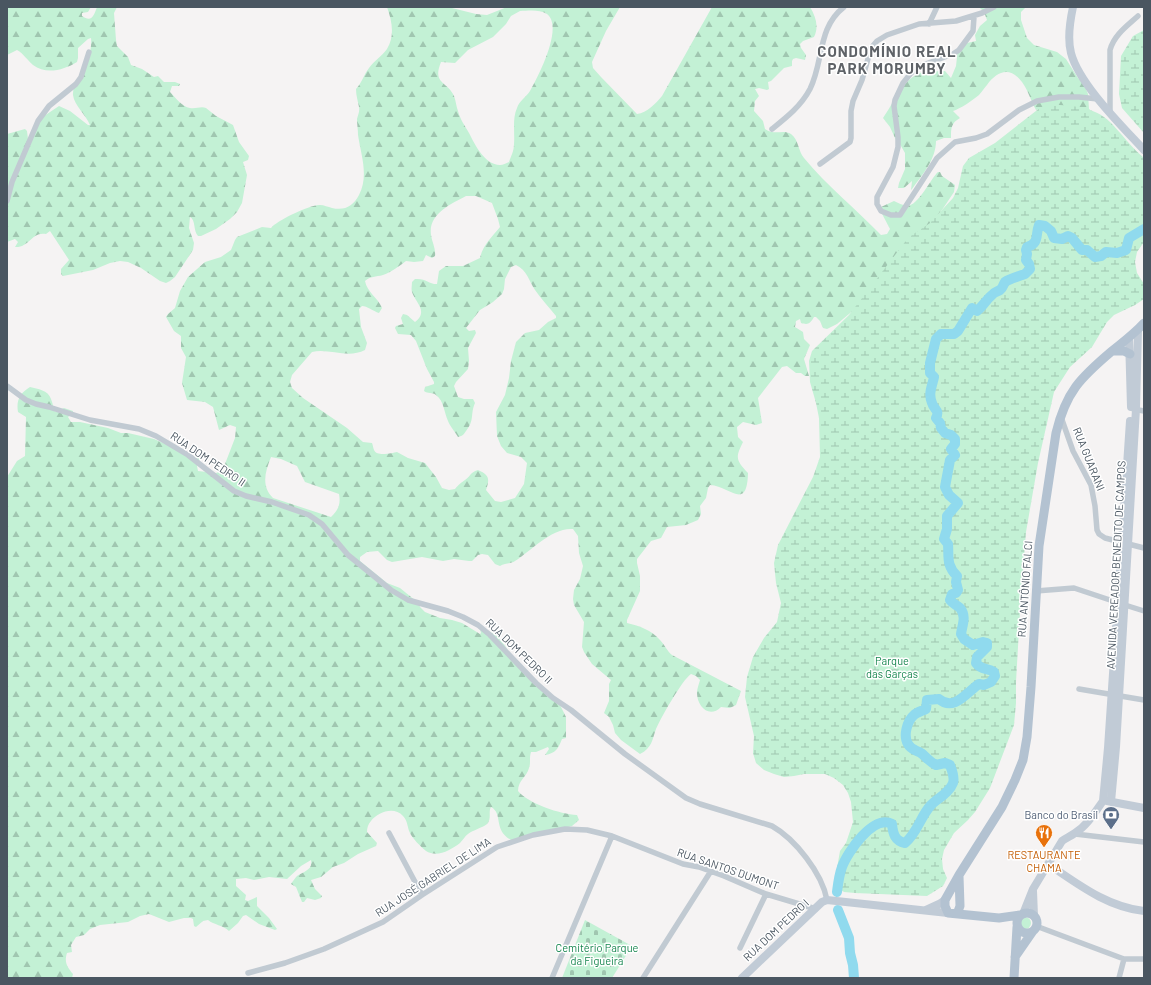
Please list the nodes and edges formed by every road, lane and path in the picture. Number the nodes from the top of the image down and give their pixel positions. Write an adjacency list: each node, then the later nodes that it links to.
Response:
1 (844, 7): 11 (street)
2 (937, 7): 7 (street)
3 (994, 7): 6 (street)
4 (1073, 7): 9 (main road)
5 (1138, 16): 10 (street)
6 (974, 17): 7 (street); 9 (street)
7 (929, 24): 13 (street)
8 (88, 52): 14 (street)
9 (1098, 99): 10 (main road)
10 (1110, 113): 12 (main road)
11 (772, 129)
12 (1144, 150)
13 (820, 164)
14 (7, 201)
15 (1142, 327): 16 (main road, RUA ANTÔNIO FALCI); 20 (main road, AVENIDA VEREADOR BENEDITO DE CAMPOS)
16 (1129, 338): 17 (main road, RUA ANTÔNIO FALCI); 18 (main road, AVENIDA VEREADOR BENEDITO DE CAMPOS)
17 (1113, 351): 18 (main road); 21 (main road, RUA ANTÔNIO FALCI)
18 (1130, 354): 20 (main road, AVENIDA VEREADOR BENEDITO DE CAMPOS)
19 (7, 386): 42 (street, RUA DOM PEDRO II)
20 (1137, 409): 22 (main road, AVENIDA VEREADOR BENEDITO DE CAMPOS)
21 (1060, 415): 22 (street, RUA GUARANI); 24 (main road, RUA ANTÔNIO FALCI)
22 (1125, 543): 23 (street, RUA GUARANI); 25 (main road, AVENIDA VEREADOR BENEDITO DE CAMPOS)
23 (1144, 548)
24 (1036, 591): 25 (street); 38 (main road, RUA ANTÔNIO FALCI)
25 (1122, 604): 26 (street); 28 (main road, AVENIDA VEREADOR BENEDITO DE CAMPOS)
26 (1144, 611)
27 (1079, 689): 28 (street)
28 (1115, 694): 29 (street); 30 (main road, AVENIDA VEREADOR BENEDITO DE CAMPOS)
29 (1144, 700)
30 (1107, 801): 31 (main road); 33 (main road)
31 (1144, 808)
32 (389, 833): 41 (street)
33 (1075, 834): 35 (street); 36 (main road)
34 (612, 836): 37 (street, RUA SANTOS DUMONT); 41 (street, RUA JOSÉ GABRIEL DE LIMA); 57 (street)
35 (1144, 842)
36 (1048, 864): 39 (main road); 46 (main road)
37 (711, 871): 40 (street, RUA SANTOS DUMONT); 58 (street)
38 (959, 875): 43 (main road, RUA ANTÔNIO FALCI); 44 (main road)
39 (1033, 889): 50 (main road); 51 (main road)
40 (766, 894): 45 (street, RUA SANTOS DUMONT); 52 (street)
41 (422, 896): 56 (street, RUA JOSÉ GABRIEL DE LIMA)
42 (827, 900): 45 (main road, RUA DOM PEDRO I); 47 (main road)
43 (945, 900): 44 (main road); 47 (main road); 48 (main road)
44 (959, 900): 48 (main road); 49 (main road)
45 (816, 908): 59 (main road, RUA DOM PEDRO I)
46 (1144, 910)
47 (923, 911): 48 (main road)
48 (952, 914): 49 (main road)
49 (973, 915): 50 (main road)
50 (1019, 920): 51 (main road); 51 (main road); 53 (main road)
51 (1035, 924): 53 (main road); 54 (street)
52 (740, 948)
53 (1015, 958): 60 (main road)
54 (1124, 959): 55 (street); 61 (street)
55 (1144, 959)
56 (248, 973)
57 (552, 978)
58 (642, 978)
59 (742, 978)
60 (1014, 978)
61 (1119, 978)

